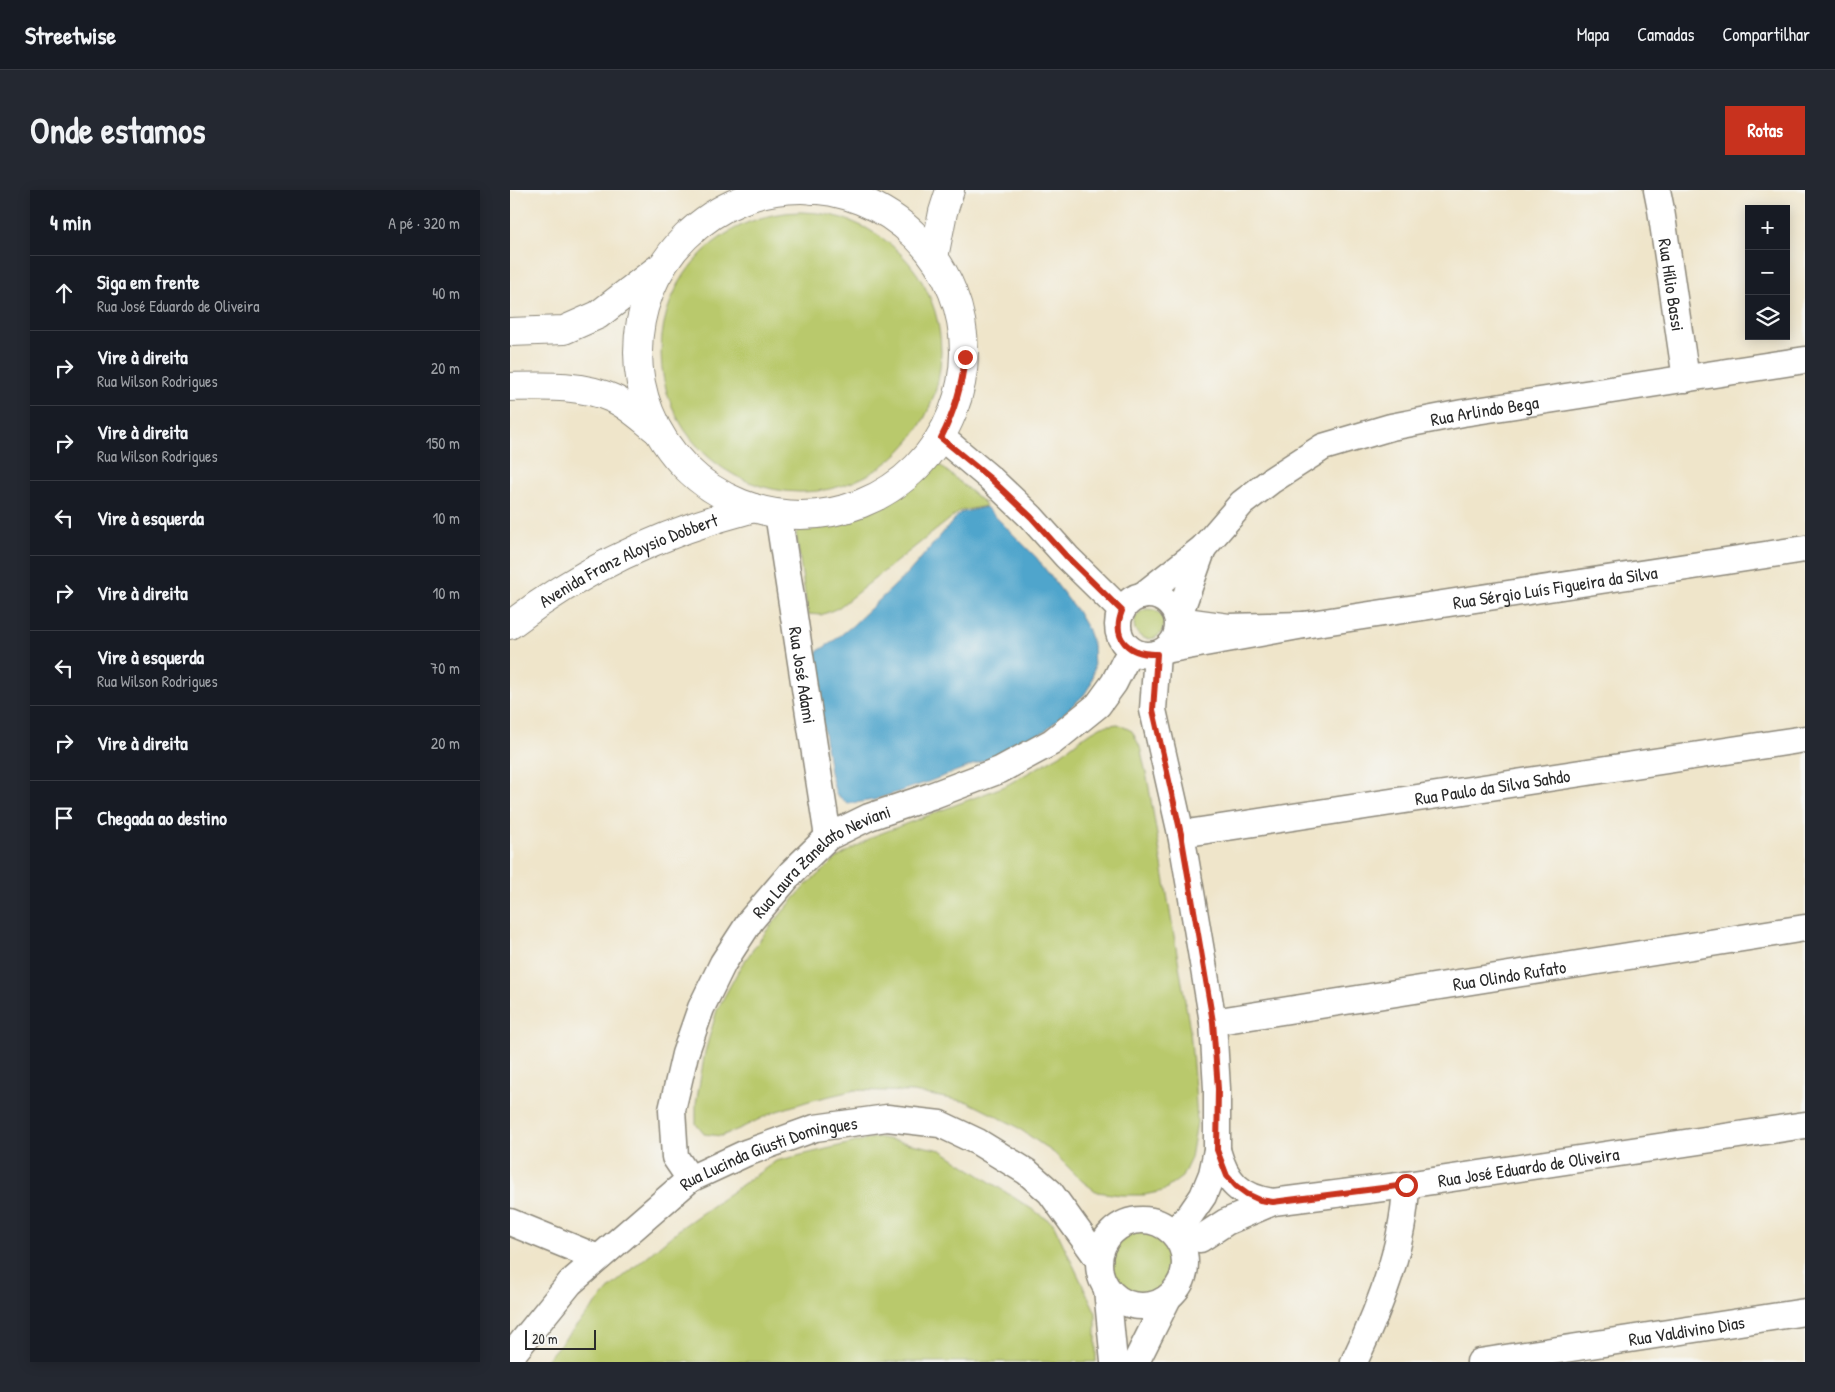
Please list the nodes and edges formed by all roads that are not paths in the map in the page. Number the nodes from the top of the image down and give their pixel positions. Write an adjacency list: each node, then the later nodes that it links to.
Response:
1 (950, 190): 4 (main road)
2 (1656, 190): 8 (street, Rua Hílio Bassi)
3 (824, 191): 4 (main road); 5 (main road)
4 (934, 257): 11 (main road)
5 (664, 264): 6 (main road); 10 (main road)
6 (510, 332)
7 (1805, 360): 8 (street, Rua Arlindo Bega)
8 (1686, 379): 13 (street, Rua Arlindo Bega)
9 (510, 387): 10 (main road)
10 (658, 431): 12 (main road)
11 (941, 438): 12 (main road); 15 (street)
12 (766, 511): 17 (main road, Avenida Franz Aloysio Dobbert); 22 (street, Rua José Adami)
13 (1202, 548): 15 (street, Rua Arlindo Bega); 16 (street, Rua Arlindo Bega)
14 (1805, 549): 18 (street, Rua Sérgio Luís Figueira da Silva)
15 (1132, 603): 16 (street); 19 (street)
16 (1178, 619): 18 (street, Rua Sérgio Luís Figueira da Silva); 19 (street)
17 (510, 625)
18 (1304, 625): 19 (street, Rua Sérgio Luís Figueira da Silva)
19 (1143, 653): 21 (street); 22 (street, Rua Laura Zanelato Neviani)
20 (1805, 739): 21 (street, Rua Paulo da Silva Sahdo)
21 (1181, 834): 24 (street)
22 (828, 837): 27 (street, Rua Laura Zanelato Neviani)
23 (1805, 928): 24 (street, Rua Olindo Rufato)
24 (1213, 1022): 26 (street)
25 (1805, 1125): 28 (street, Rua José Eduardo de Oliveira)
26 (1217, 1150): 29 (street); 33 (street)
27 (690, 1179): 30 (street, Rua Lucinda Giusti Domingues); 34 (street, Rua Lucinda Giusti Domingues)
28 (1406, 1185): 29 (street, Rua José Eduardo de Oliveira); 42 (street)
29 (1273, 1202): 33 (street, Rua José Eduardo de Oliveira)
30 (1069, 1218): 32 (street); 35 (street, Rua Lucinda Giusti Domingues)
31 (510, 1222): 34 (street)
32 (1117, 1227): 33 (street); 35 (street)
33 (1184, 1244): 37 (street)
34 (598, 1258): 39 (street, Rua Lucinda Giusti Domingues)
35 (1099, 1260): 36 (street)
36 (1108, 1289): 37 (street); 40 (street)
37 (1168, 1298): 41 (street)
38 (1805, 1312): 43 (street, Rua Valdivino Dias)
39 (510, 1360)
40 (1114, 1362)
41 (1136, 1362)
42 (1354, 1362)
43 (1480, 1362)

